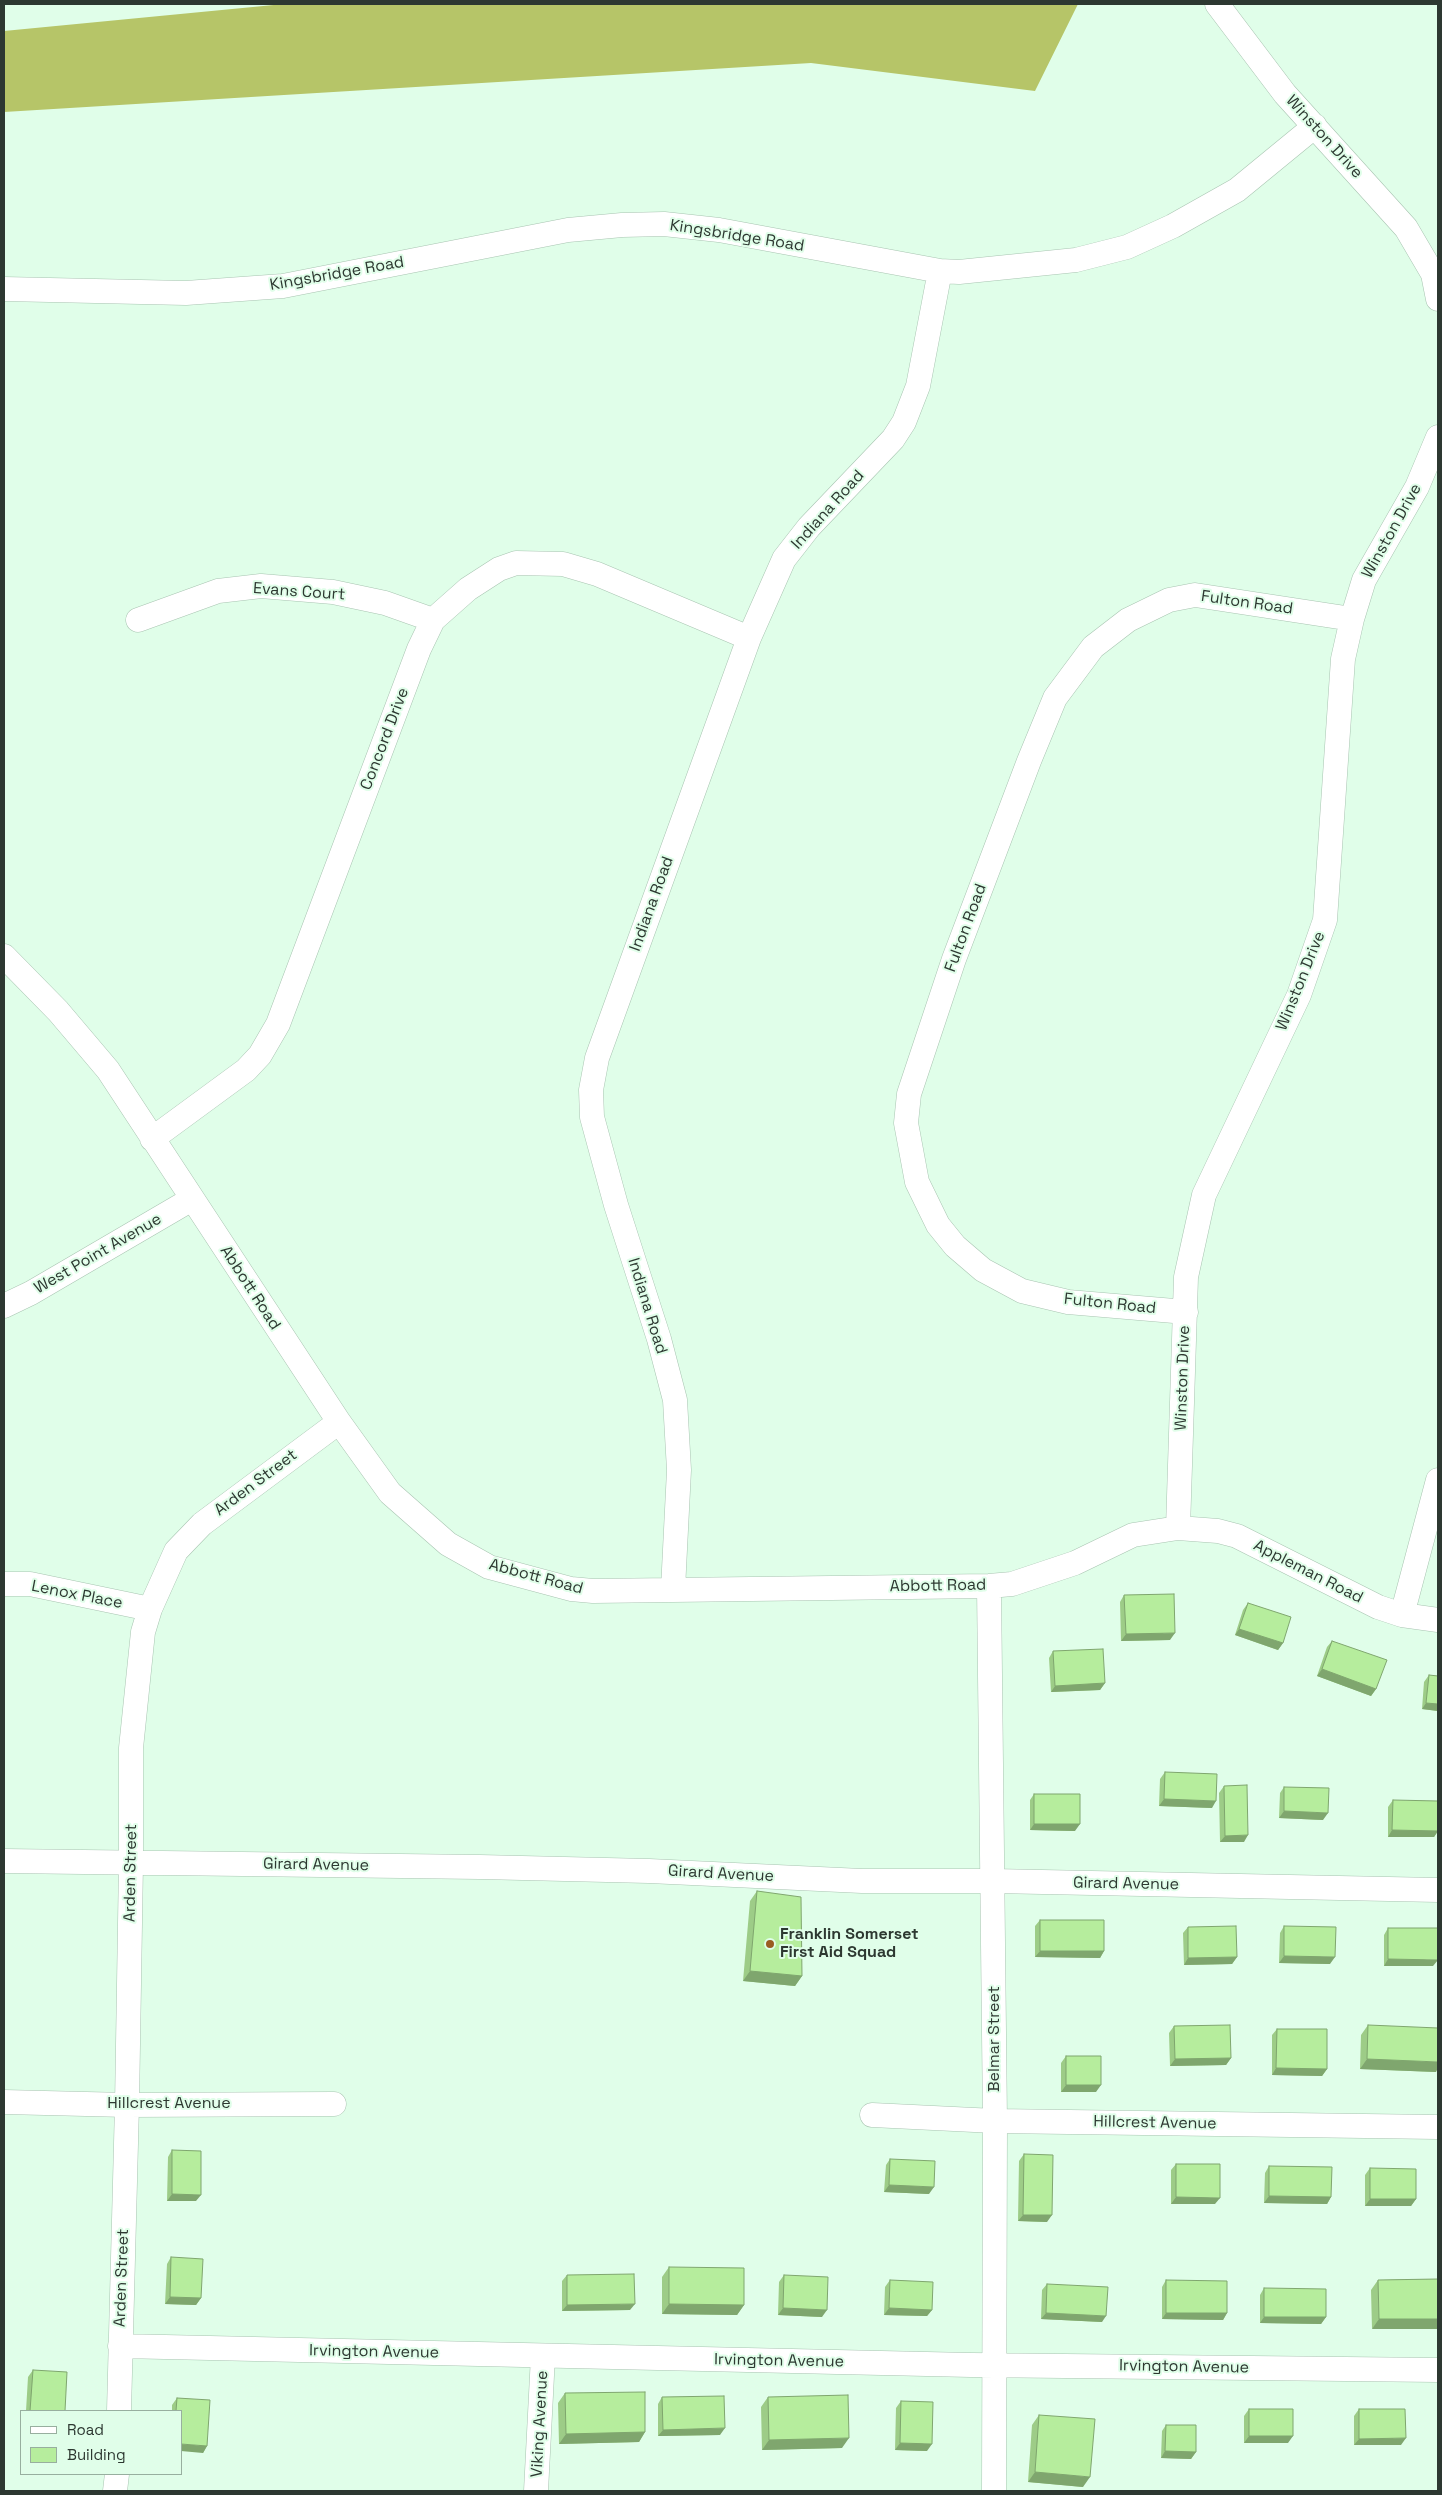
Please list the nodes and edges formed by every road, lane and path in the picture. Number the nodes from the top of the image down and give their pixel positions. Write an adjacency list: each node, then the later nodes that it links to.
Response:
1 (1217, 4): 2 (street, Winston Drive)
2 (1315, 126): 3 (street, Kingsbridge Road); 5 (street, Winston Drive)
3 (940, 270): 4 (street, Kingsbridge Road); 10 (street, Indiana Road)
4 (4, 288)
5 (1438, 298)
6 (1438, 437): 7 (street, Winston Drive)
7 (1352, 619): 15 (street, Winston Drive); 15 (street, Fulton Road)
8 (138, 620): 9 (street, Evans Court)
9 (433, 620): 10 (street, Concord Drive); 12 (street, Concord Drive)
10 (749, 638): 21 (street, Indiana Road)
11 (4, 956): 12 (street, Abbott Road)
12 (152, 1139): 13 (street, Abbott Road)
13 (192, 1199): 14 (street, West Point Avenue); 16 (street, Abbott Road)
14 (4, 1306)
15 (1186, 1312): 18 (street, Winston Drive)
16 (339, 1422): 21 (street, Abbott Road); 22 (street, Arden Street)
17 (1438, 1480): 23 (street)
18 (1178, 1528): 20 (street, Abbott Road); 23 (street, Appleman Road)
19 (4, 1584): 22 (street, Lenox Place)
20 (989, 1586): 21 (street, Abbott Road); 27 (street, Belmar Street)
21 (673, 1589)
22 (150, 1609): 26 (street, Arden Street)
23 (1402, 1615): 24 (street, Appleman Road)
24 (1438, 1620)
25 (4, 1861): 26 (street, Girard Avenue)
26 (131, 1863): 27 (street, Girard Avenue); 31 (street, Arden Street)
27 (993, 1881): 28 (street, Girard Avenue); 33 (street, Belmar Street)
28 (1438, 1890)
29 (4, 2102): 31 (street, Hillcrest Avenue)
30 (334, 2104): 31 (street, Hillcrest Avenue)
31 (127, 2105): 35 (street, Arden Street)
32 (872, 2115): 33 (street, Hillcrest Avenue)
33 (995, 2121): 34 (street, Hillcrest Avenue); 37 (street, Belmar Street)
34 (1438, 2127)
35 (120, 2346): 36 (street, Irvington Avenue); 39 (street, Arden Street)
36 (543, 2356): 37 (street, Irvington Avenue); 42 (street, Viking Avenue)
37 (995, 2365): 38 (street, Irvington Avenue); 43 (street, Belmar Street)
38 (1438, 2370)
39 (118, 2410)
40 (117, 2475): 41 (street)
41 (115, 2491)
42 (536, 2491)
43 (994, 2491)

